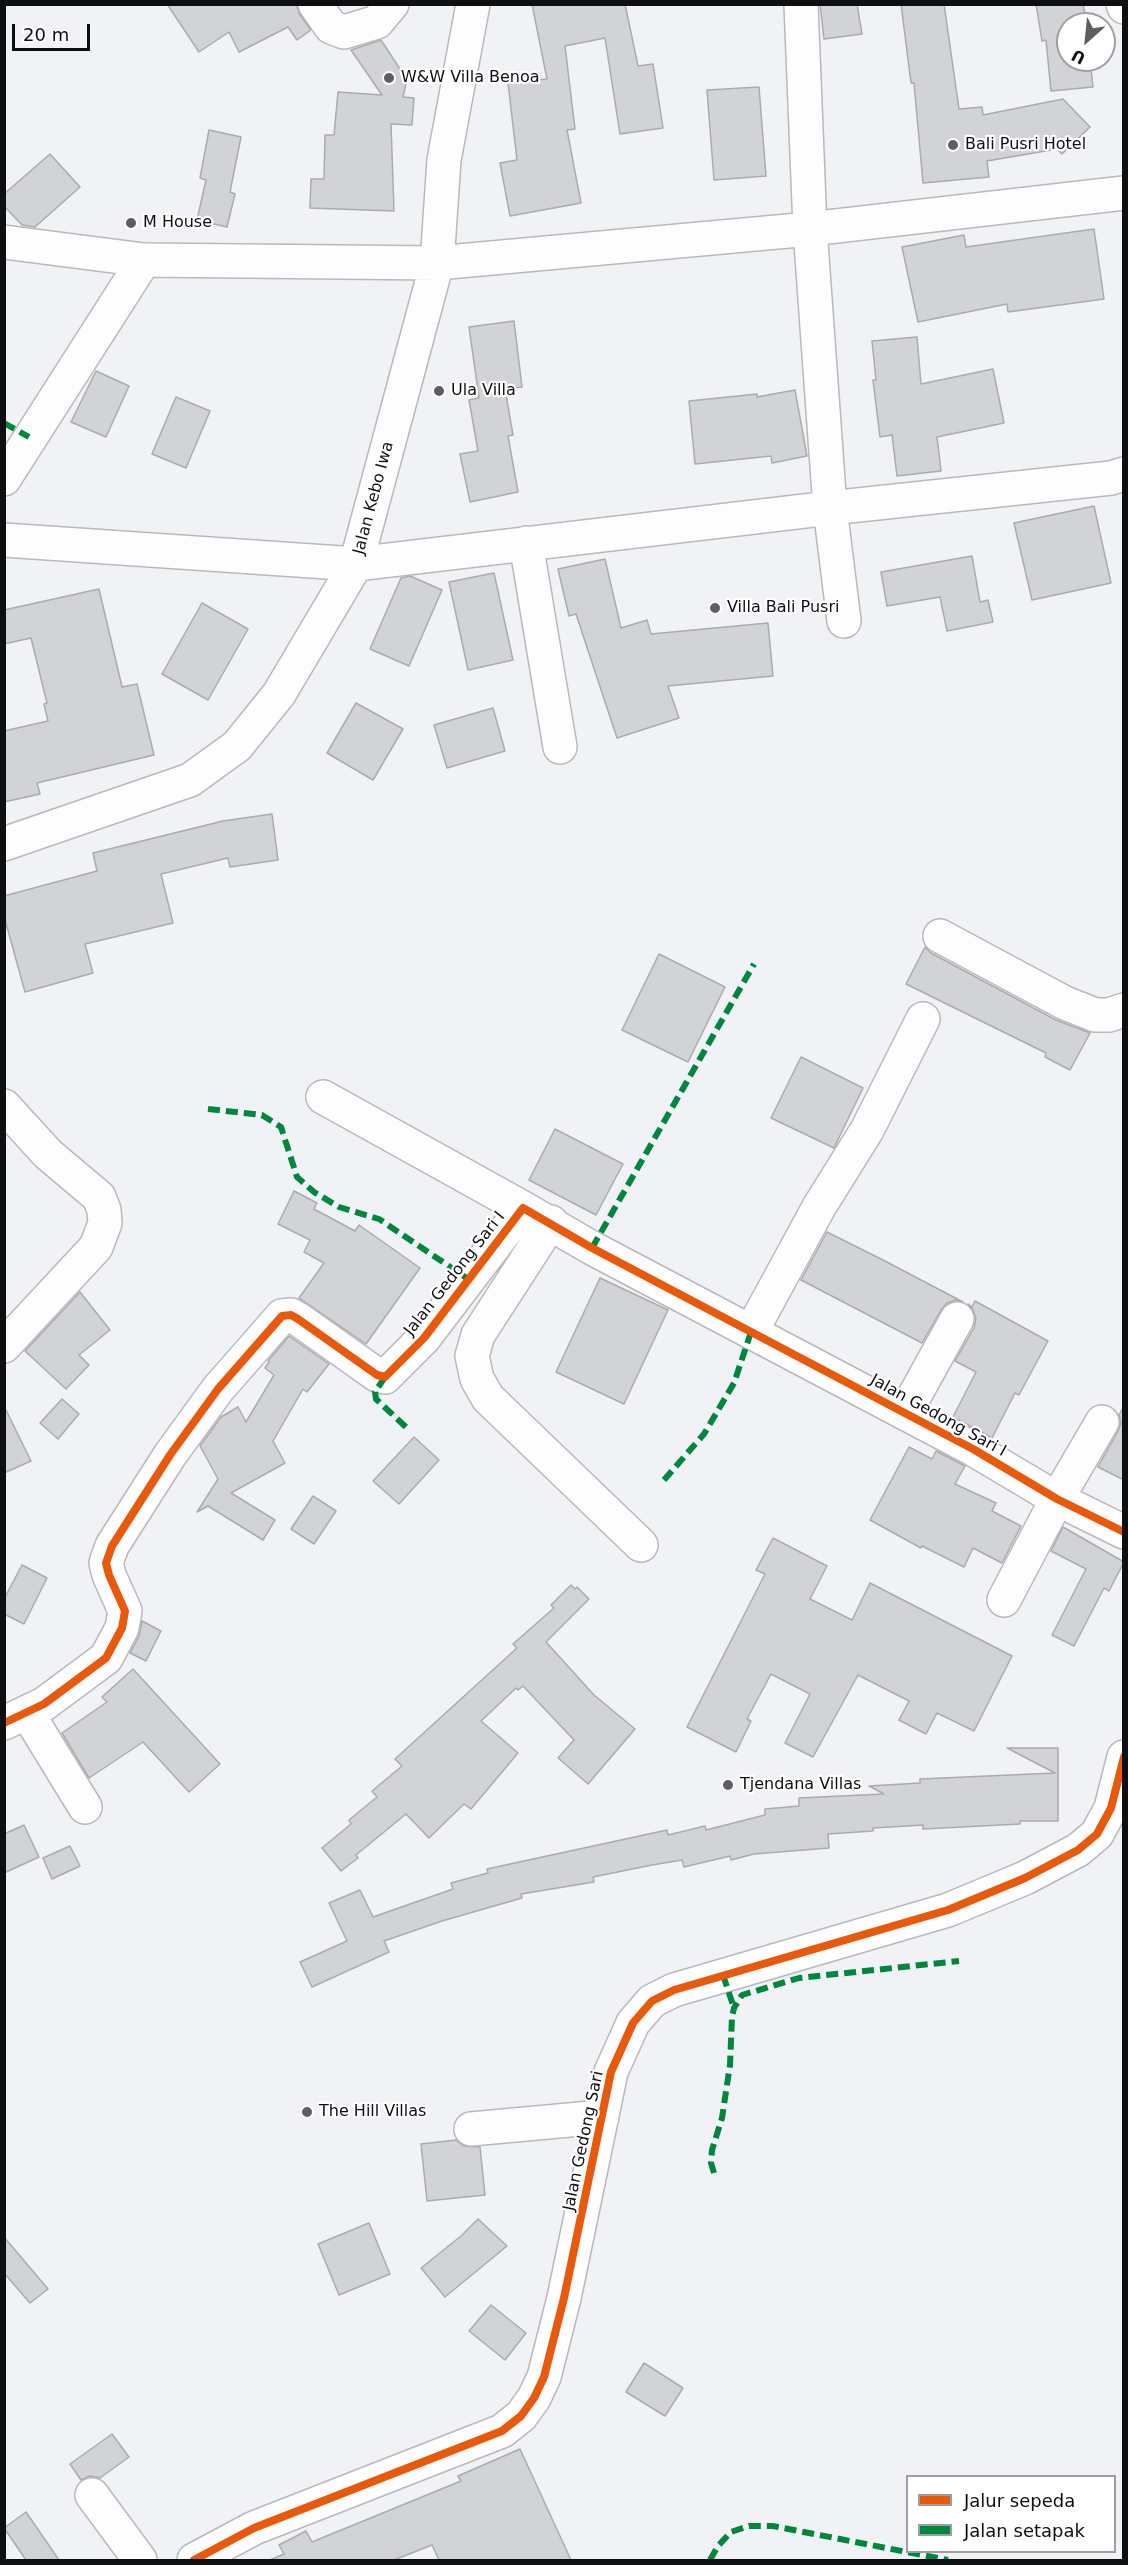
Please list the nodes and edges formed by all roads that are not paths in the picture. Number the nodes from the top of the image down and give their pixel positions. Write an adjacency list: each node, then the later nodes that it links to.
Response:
1 (315, 4): 2 (street)
2 (392, 4)
3 (473, 4): 9 (street, Jalan Kebo Iwa)
4 (801, 4): 6 (street)
5 (1124, 193): 6 (street)
6 (810, 229): 9 (street); 12 (street)
7 (8, 238): 8 (street)
8 (144, 260): 9 (street); 11 (street)
9 (437, 263): 15 (street, Jalan Kebo Iwa)
10 (1124, 474): 12 (street)
11 (4, 479)
12 (830, 508): 14 (street); 16 (street)
13 (4, 540): 15 (street)
14 (526, 543): 15 (street); 17 (street)
15 (356, 564): 18 (street, Jalan Kebo Iwa)
16 (844, 621)
17 (560, 747)
18 (4, 844)
19 (940, 936): 20 (street)
20 (1124, 1010)
21 (923, 1018): 27 (street)
22 (323, 1097): 24 (street)
23 (4, 1106): 28 (street)
24 (523, 1208): 25 (street, Jalan Gedong Sari I); 35 (street, Jalan Gedong Sari I)
25 (551, 1222): 27 (street, Jalan Gedong Sari I); 33 (street)
26 (957, 1319): 29 (street)
27 (751, 1332): 29 (street, Jalan Gedong Sari I)
28 (4, 1346)
29 (905, 1413): 31 (street, Jalan Gedong Sari I)
30 (1102, 1422): 31 (street)
31 (1057, 1499): 32 (street, Jalan Gedong Sari I); 34 (street)
32 (1124, 1532)
33 (641, 1545)
34 (1005, 1600)
35 (16, 1718): 37 (street)
36 (1124, 1757): 38 (street, Jalan Gedong Sari)
37 (85, 1807)
38 (602, 2117): 39 (street); 42 (street, Jalan Gedong Sari)
39 (471, 2129)
40 (92, 2495): 41 (street)
41 (140, 2560)
42 (194, 2560)

